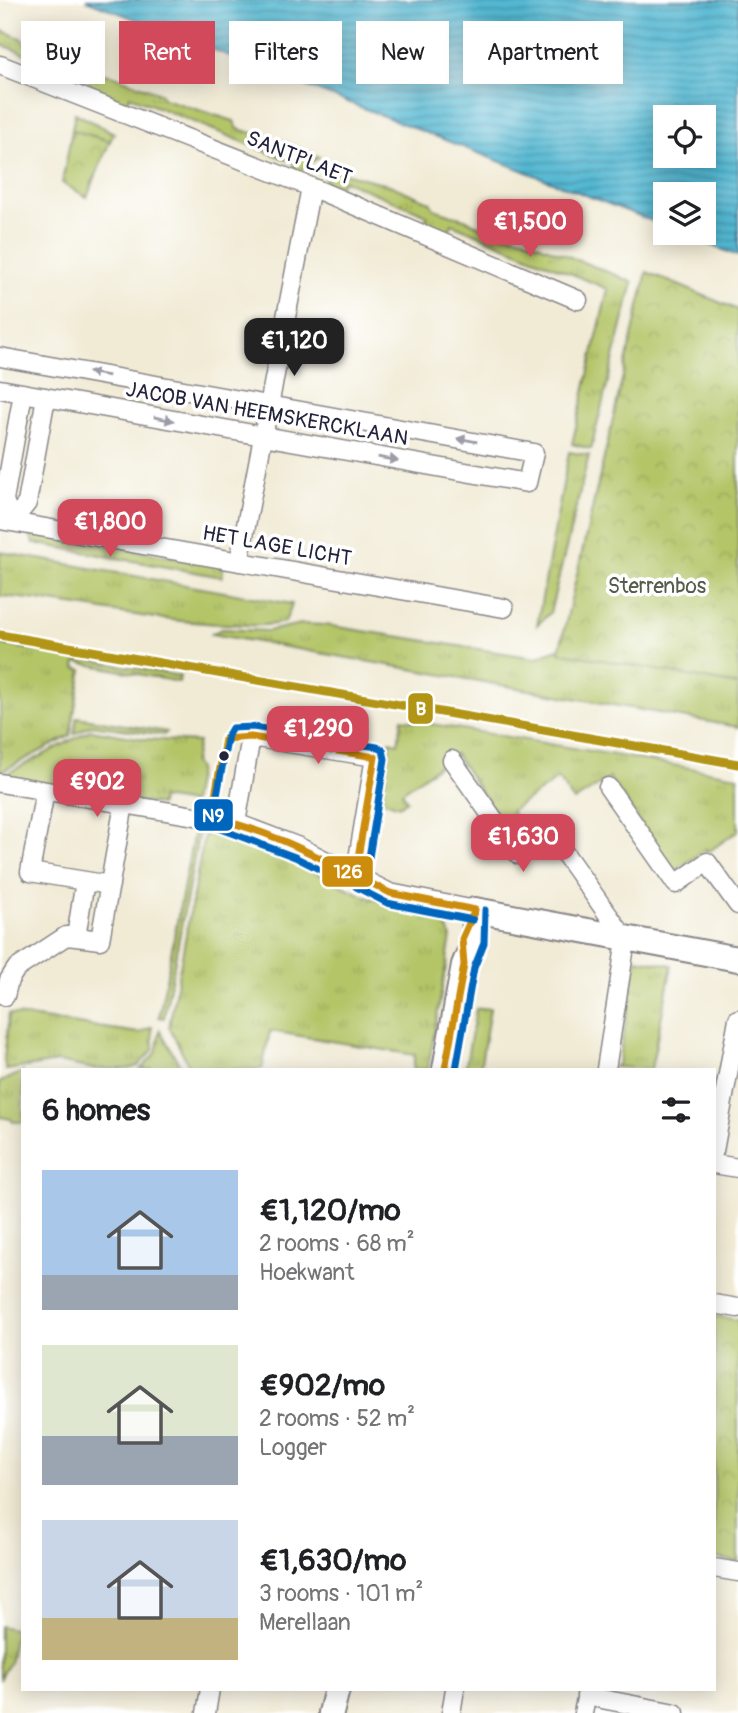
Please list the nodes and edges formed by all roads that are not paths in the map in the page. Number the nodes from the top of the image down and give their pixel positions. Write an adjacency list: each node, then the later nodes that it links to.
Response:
1 (0, 65): 2 (street, SANTPLAET)
2 (311, 187): 3 (street, SANTPLAET); 8 (street)
3 (578, 300)
4 (0, 357): 8 (street, JACOB VAN HEEMSKERCKLAAN, one-way to 4)
5 (0, 389): 6 (street, JACOB VAN HEEMSKERCKLAAN)
6 (23, 393): 7 (street, JACOB VAN HEEMSKERCKLAAN); 10 (street)
7 (46, 397): 9 (street, JACOB VAN HEEMSKERCKLAAN, one-way to 9); 10 (street)
8 (269, 404): 9 (street); 9 (street, JACOB VAN HEEMSKERCKLAAN, one-way to 8)
9 (263, 437): 11 (street)
10 (6, 521): 11 (street, HET LAGE LICHT)
11 (239, 562): 12 (street, HET LAGE LICHT)
12 (505, 608)
13 (452, 760): 25 (street)
14 (0, 783): 16 (street)
15 (608, 787): 22 (street)
16 (45, 791): 17 (street); 20 (street)
17 (124, 804): 18 (street); 21 (street)
18 (236, 823): 19 (street); 19 (street)
19 (355, 877): 23 (street)
20 (85, 881): 21 (street); 24 (street)
21 (110, 885): 24 (street)
22 (738, 905)
23 (475, 910): 25 (street); 29 (street)
24 (76, 937): 27 (street)
25 (625, 940): 26 (street); 30 (street)
26 (738, 959)
27 (5, 996)
28 (738, 1019): 31 (street)
29 (445, 1068)
30 (606, 1068)
31 (716, 1140)
32 (716, 1164): 33 (street)
33 (738, 1168)
34 (716, 1304): 35 (street)
35 (738, 1308)
36 (716, 1568): 37 (street)
37 (738, 1572)
38 (210, 1691): 41 (street)
39 (455, 1691): 42 (street)
40 (586, 1699): 43 (street)
41 (206, 1713)
42 (451, 1713)
43 (675, 1713)

